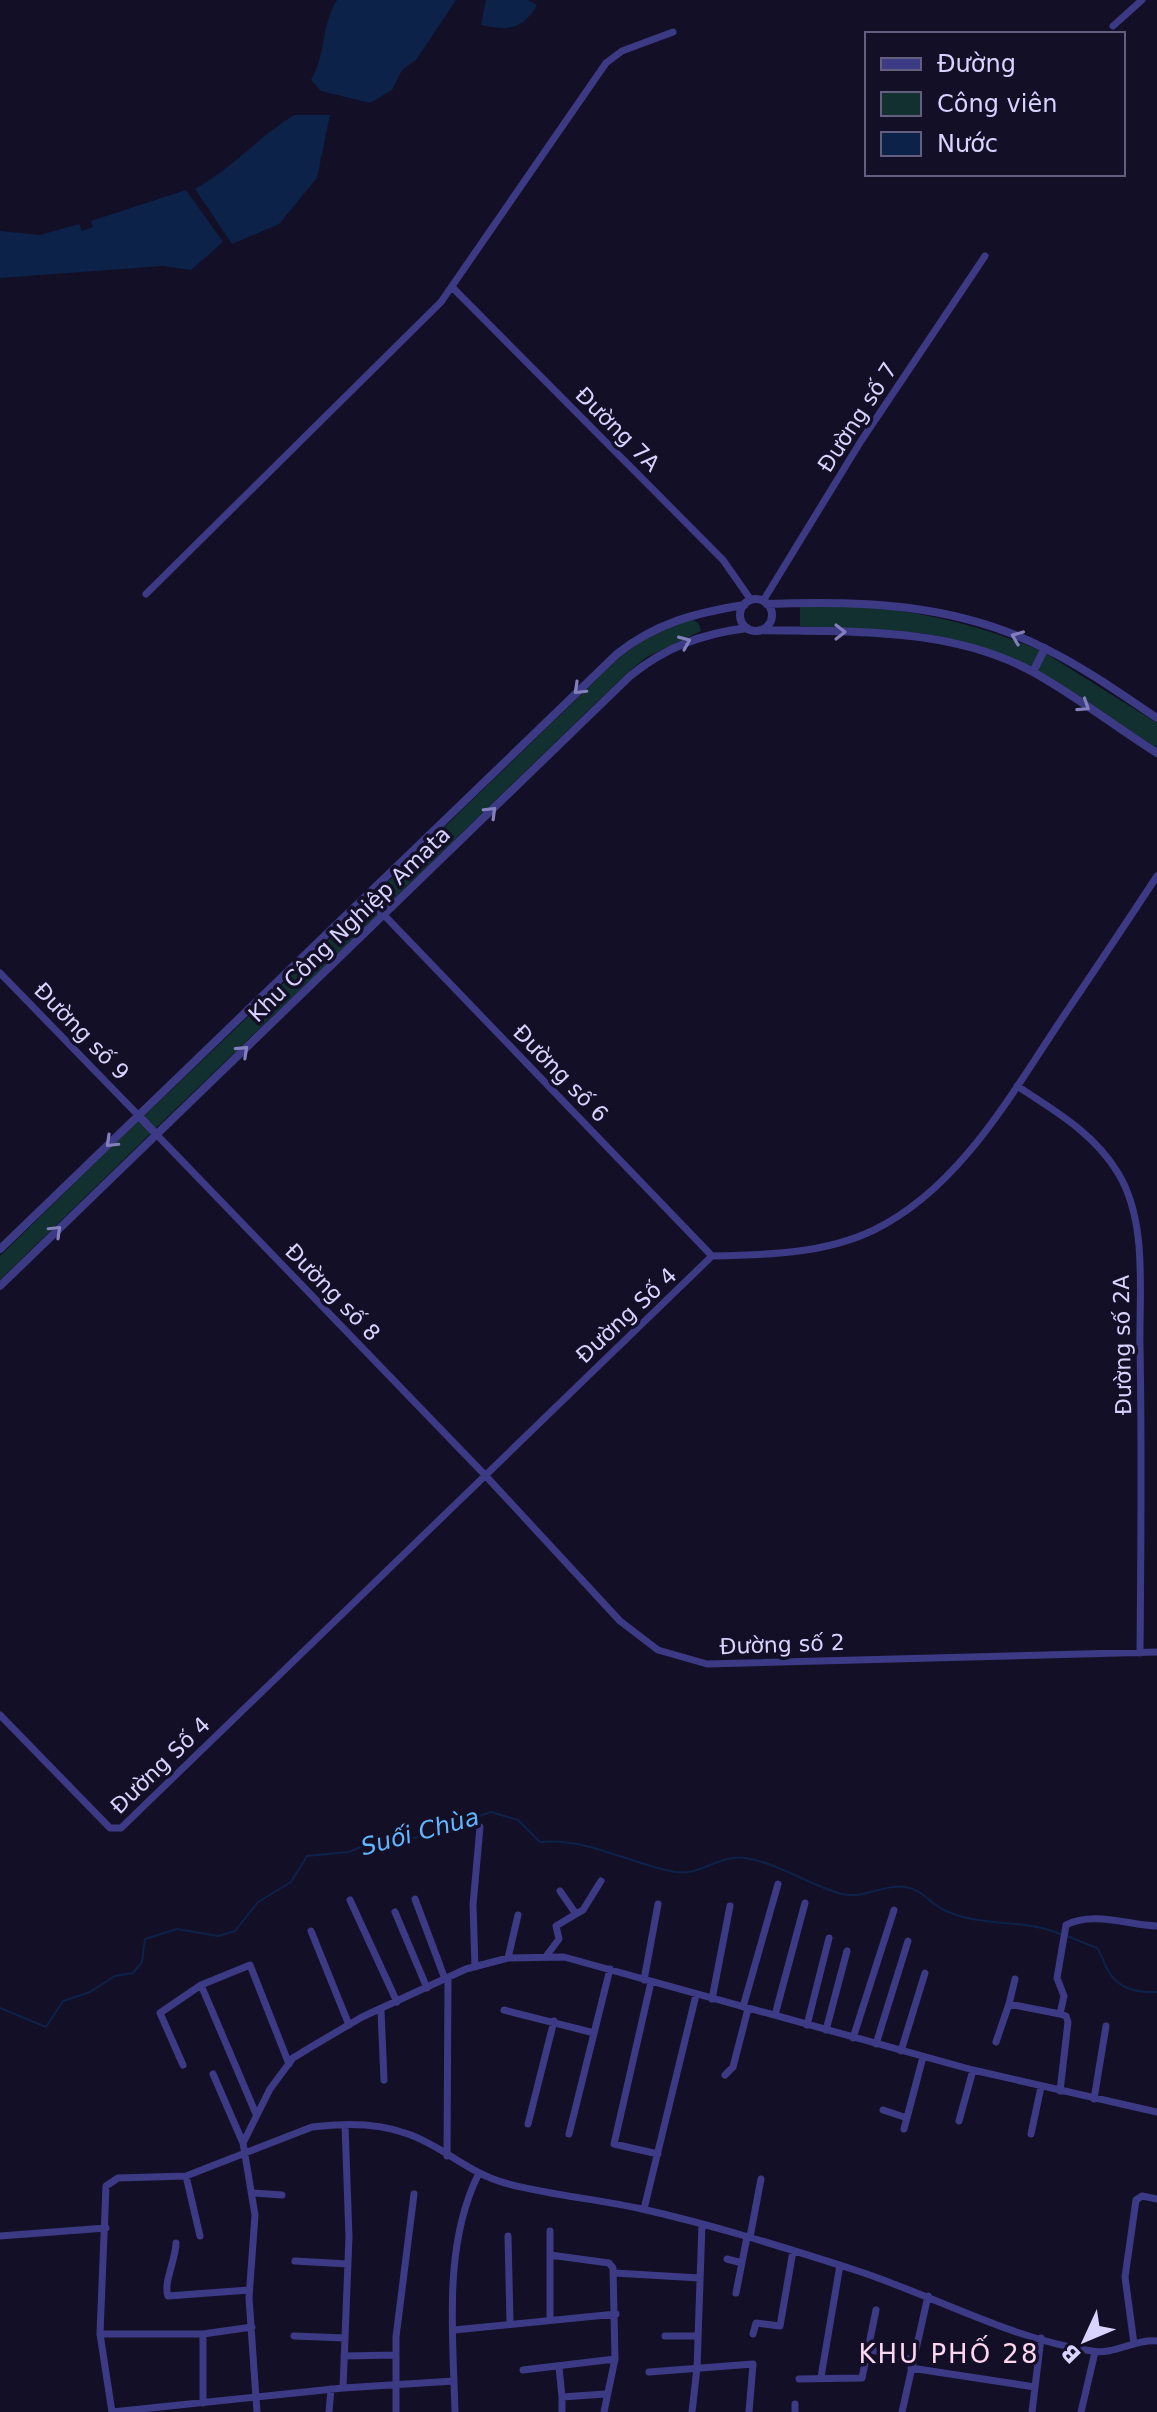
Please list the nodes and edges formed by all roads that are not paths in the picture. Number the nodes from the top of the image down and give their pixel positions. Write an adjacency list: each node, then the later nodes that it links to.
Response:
1 (1142, 0): 2 (street)
2 (1113, 26)
3 (673, 32): 5 (street)
4 (985, 256): 8 (street, Đường số 7)
5 (453, 288): 6 (street); 7 (street, Đường 7A)
6 (146, 594)
7 (748, 602): 8 (street); 9 (street); 16 (street, Khu Công Nghiệp Amata, one-way to 16)
8 (765, 603): 10 (street); 11 (street, one-way to 8)
9 (747, 628): 10 (street); 17 (street, Khu Công Nghiệp Amata, one-way to 9)
10 (762, 630): 12 (street, one-way to 12)
11 (1045, 648): 12 (street); 13 (street)
12 (1033, 672): 14 (street, one-way to 14)
13 (1157, 718)
14 (1157, 753)
15 (1157, 876): 19 (street)
16 (367, 897): 17 (street); 20 (street, Khu Công Nghiệp Amata)
17 (384, 915): 21 (street, Khu Công Nghiệp Amata, one-way to 17); 23 (street, Đường số 6)
18 (0, 973): 20 (street, Đường số 9)
19 (1017, 1086): 23 (street); 27 (street, Đường số 2A)
20 (138, 1115): 21 (street); 22 (street, Khu Công Nghiệp Amata, one-way to 22)
21 (156, 1134): 24 (street, Khu Công Nghiệp Amata, one-way to 21); 25 (street, Đường số 8)
22 (0, 1249)
23 (712, 1256): 25 (street, Đường Số 4)
24 (0, 1286)
25 (484, 1474): 27 (street, Đường số 2); 28 (street, Đường Số 4)
26 (1157, 1652): 27 (street, Đường số 2)
27 (1140, 1653)
28 (0, 1715)
29 (480, 1827): 49 (street)
30 (601, 1881): 40 (street)
31 (778, 1884): 61 (street)
32 (560, 1891): 40 (street)
33 (415, 1899): 52 (street)
34 (350, 1900): 59 (street)
35 (805, 1903): 65 (street)
36 (658, 1904): 54 (street)
37 (730, 1906): 58 (street)
38 (894, 1910): 72 (street)
39 (395, 1912): 56 (street)
40 (576, 1914): 47 (street)
41 (518, 1915): 48 (street)
42 (1157, 1926): 64 (street)
43 (311, 1931): 67 (street)
44 (829, 1938): 68 (street)
45 (908, 1941): 74 (street)
46 (847, 1951): 70 (street)
47 (547, 1955): 48 (street); 50 (street)
48 (508, 1958): 49 (street)
49 (475, 1967): 52 (street)
50 (610, 1969): 54 (street); 71 (street)
51 (925, 1973): 75 (street)
52 (447, 1979): 56 (street); 98 (street)
53 (1015, 1979): 60 (street)
54 (648, 1981): 57 (street); 97 (street)
55 (201, 1985): 77 (street); 78 (street); 88 (street)
56 (427, 1988): 59 (street)
57 (696, 1995): 58 (street); 97 (street)
58 (712, 1999): 61 (street)
59 (397, 2002): 63 (street)
60 (1009, 2004): 64 (street); 73 (street)
61 (745, 2008): 65 (street); 81 (street)
62 (504, 2010): 66 (street)
63 (381, 2011): 67 (street); 82 (street)
64 (1060, 2014): 84 (street)
65 (775, 2015): 68 (street)
66 (554, 2021): 71 (street); 91 (street)
67 (349, 2025): 77 (street)
68 (807, 2025): 70 (street)
69 (1106, 2026): 85 (street)
70 (826, 2030): 72 (street)
71 (594, 2033): 94 (street)
72 (853, 2038): 74 (street)
73 (996, 2042)
74 (876, 2044): 75 (street)
75 (901, 2051): 76 (street)
76 (923, 2057): 79 (street); 89 (street)
77 (289, 2064): 88 (street)
78 (183, 2065)
79 (973, 2070): 83 (street); 90 (street)
80 (213, 2074): 96 (street)
81 (725, 2075)
82 (384, 2080)
83 (1041, 2087): 84 (street); 95 (street)
84 (1060, 2091): 85 (street)
85 (1094, 2099): 87 (street)
86 (883, 2110): 89 (street)
87 (1157, 2112)
88 (256, 2114): 96 (street)
89 (907, 2118): 93 (street)
90 (959, 2121)
91 (528, 2124)
92 (345, 2125): 96 (street); 98 (street); 120 (street)
93 (904, 2129)
94 (569, 2134)
95 (1031, 2134)
96 (243, 2147): 100 (street); 102 (street)
97 (658, 2154): 106 (street)
98 (447, 2156): 99 (street)
99 (478, 2175): 106 (street); 132 (street)
100 (186, 2176): 108 (street); 111 (street)
101 (761, 2179): 113 (street)
102 (253, 2193): 104 (street); 124 (street)
103 (414, 2194): 145 (street)
104 (282, 2195)
105 (1157, 2199): 142 (street)
106 (644, 2209): 107 (street)
107 (702, 2224): 113 (street); 123 (street)
108 (106, 2228): 110 (street); 133 (street)
109 (550, 2231): 116 (street)
110 (0, 2236)
111 (200, 2236)
112 (508, 2236): 130 (street)
113 (748, 2237): 115 (street); 119 (street)
114 (176, 2243): 124 (street)
115 (793, 2251): 121 (street); 135 (street)
116 (550, 2255): 122 (street); 129 (street)
117 (727, 2259): 119 (street)
118 (295, 2261): 120 (street)
119 (742, 2263): 125 (street)
120 (348, 2264): 139 (street)
121 (840, 2265): 126 (street); 153 (street)
122 (614, 2273): 123 (street); 128 (street)
123 (700, 2278): 138 (street)
124 (249, 2290): 131 (street)
125 (736, 2293)
126 (928, 2296): 140 (street); 148 (street)
127 (876, 2310): 143 (street)
128 (616, 2314): 129 (street); 147 (street)
129 (550, 2318): 130 (street)
130 (510, 2322): 132 (street)
131 (252, 2327): 134 (street); 161 (street)
132 (454, 2330): 155 (street)
133 (100, 2334): 134 (street); 164 (street)
134 (203, 2334): 163 (street)
135 (753, 2334)
136 (294, 2336): 139 (street)
137 (665, 2336): 138 (street)
138 (698, 2336): 150 (street)
139 (345, 2338): 146 (street)
140 (1041, 2338): 144 (street); 157 (street)
141 (1157, 2341): 142 (street)
142 (1134, 2344): 144 (street)
143 (868, 2349): 148 (street); 153 (street)
144 (1095, 2352): 175 (street)
145 (395, 2355): 146 (street); 156 (street)
146 (344, 2356): 158 (street)
147 (615, 2359): 149 (street); 160 (street)
148 (912, 2364): 157 (street); 173 (street)
149 (559, 2367): 151 (street); 162 (street)
150 (697, 2368): 152 (street); 171 (street); 172 (street)
151 (523, 2370)
152 (649, 2372)
153 (821, 2377): 154 (street)
154 (799, 2379)
155 (454, 2381): 156 (street); 168 (street)
156 (395, 2387): 158 (street); 167 (street)
157 (1035, 2387): 174 (street)
158 (343, 2388): 159 (street)
159 (331, 2389): 161 (street); 166 (street)
160 (605, 2394): 162 (street); 170 (street)
161 (258, 2395): 163 (street); 165 (street)
162 (562, 2397): 169 (street)
163 (203, 2403): 164 (street)
164 (112, 2412)
165 (257, 2412)
166 (329, 2412)
167 (396, 2412)
168 (455, 2412)
169 (562, 2412)
170 (604, 2412)
171 (692, 2412)
172 (749, 2412)
173 (902, 2412)
174 (1032, 2412)
175 (1081, 2412)

